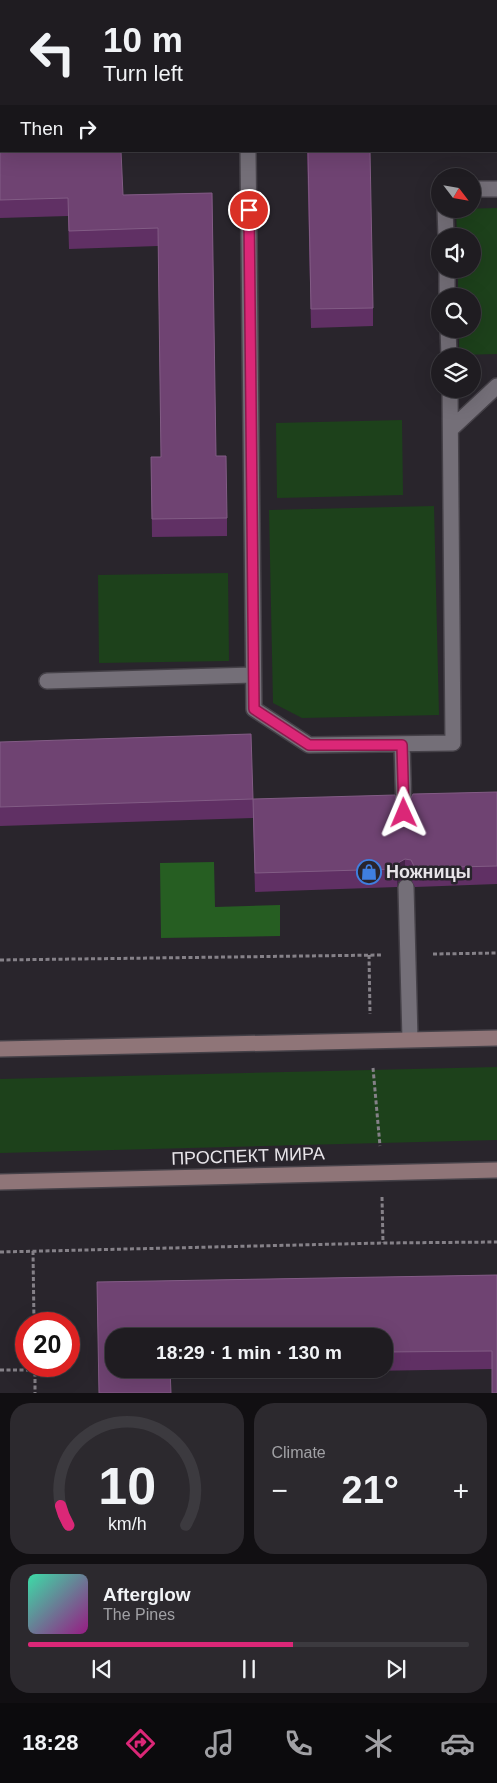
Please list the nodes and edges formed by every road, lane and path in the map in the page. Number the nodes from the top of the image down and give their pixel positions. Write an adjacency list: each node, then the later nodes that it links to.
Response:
1 (248, 152): 7 (lane)
2 (481, 189): 3 (lane)
3 (497, 189)
4 (497, 386): 6 (lane)
5 (450, 398): 6 (lane)
6 (451, 429): 9 (lane)
7 (253, 675): 8 (lane); 9 (lane)
8 (47, 681)
9 (402, 745): 10 (lane)
10 (404, 813)
11 (406, 887): 14 (lane)
12 (497, 952): 14 (path)
13 (369, 954): 14 (path); 15 (path); 18 (path)
14 (408, 955): 17 (lane)
15 (0, 960)
16 (497, 1038): 17 (main road)
17 (410, 1039): 18 (main road)
18 (371, 1041): 19 (main road); 21 (path)
19 (0, 1049)
20 (497, 1170): 21 (main road, ПРОСПЕКТ МИРА)
21 (382, 1172): 22 (main road, ПРОСПЕКТ МИРА); 24 (path)
22 (0, 1182)
23 (497, 1242): 24 (path)
24 (383, 1243): 25 (path)
25 (32, 1251): 26 (path); 27 (path)
26 (0, 1252)
27 (34, 1312)
28 (15, 1369): 29 (path)
29 (0, 1370)
30 (35, 1377): 31 (path)
31 (35, 1393)

